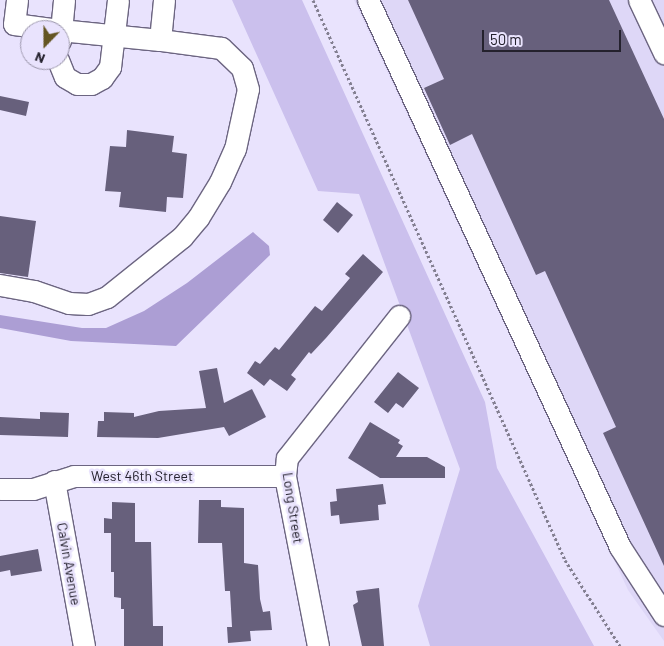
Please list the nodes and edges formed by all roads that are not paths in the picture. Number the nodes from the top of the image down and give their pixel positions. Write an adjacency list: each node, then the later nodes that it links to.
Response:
1 (17, 0): 9 (street)
2 (64, 0): 7 (street)
3 (118, 0): 12 (street)
4 (164, 0): 13 (street)
5 (368, 0): 21 (street)
6 (639, 0): 8 (street)
7 (62, 20)
8 (657, 20): 14 (street)
9 (7, 24): 10 (street)
10 (20, 26)
11 (70, 33): 12 (street)
12 (115, 35): 13 (street); 15 (street)
13 (160, 40): 16 (street)
14 (664, 53)
15 (63, 70)
16 (0, 285)
17 (399, 316): 18 (street, Long Street)
18 (285, 476): 19 (street, West 46th Street); 23 (street, Long Street)
19 (54, 481): 20 (street, West 46th Street); 22 (street, Calvin Avenue)
20 (0, 489)
21 (664, 615)
22 (84, 646)
23 (318, 646)

